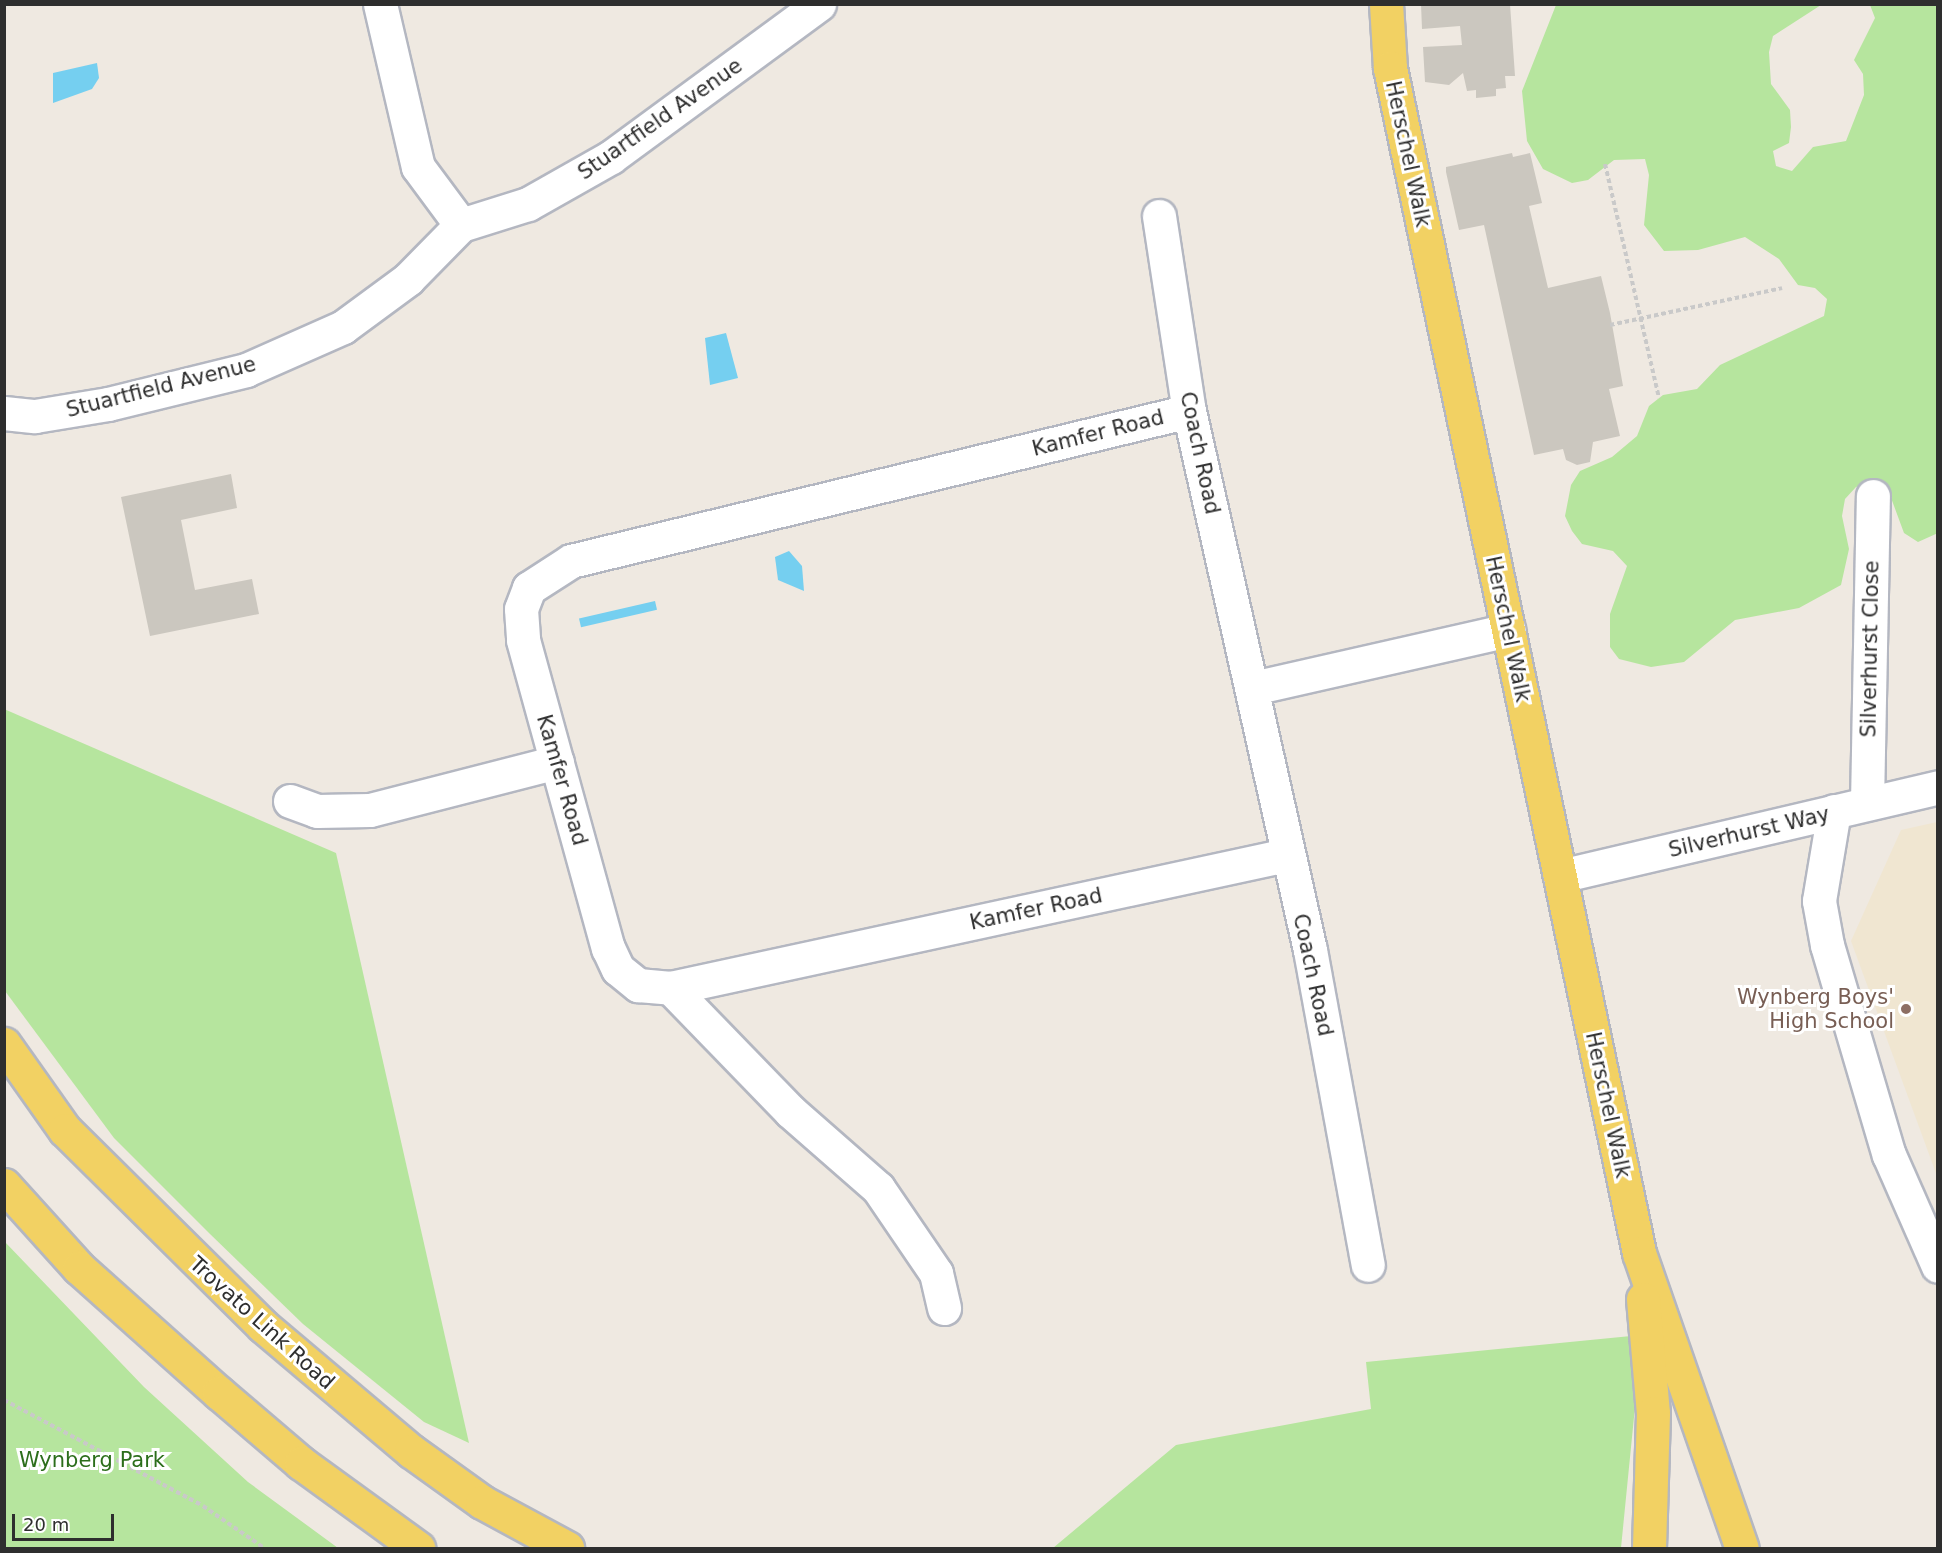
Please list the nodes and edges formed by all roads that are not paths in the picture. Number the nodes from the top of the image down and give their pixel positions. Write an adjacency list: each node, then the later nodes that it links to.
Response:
1 (380, 4): 5 (street)
2 (819, 4): 5 (street, Stuartfield Avenue)
3 (1386, 4): 9 (main road, Herschel Walk)
4 (1160, 216): 6 (street, Coach Road)
5 (461, 225): 7 (street, Stuartfield Avenue)
6 (1189, 411): 10 (street, Coach Road); 11 (street, Kamfer Road)
7 (4, 413)
8 (1873, 496): 14 (street, Silverhurst Close)
9 (1509, 630): 10 (street); 17 (main road, Herschel Walk)
10 (1253, 688): 16 (street, Coach Road)
11 (557, 762): 13 (street); 18 (street, Kamfer Road)
12 (1938, 787): 14 (street, Silverhurst Way)
13 (290, 801)
14 (1867, 803): 15 (street, Silverhurst Way)
15 (1834, 812): 17 (street, Silverhurst Way); 23 (street)
16 (1286, 855): 18 (street, Kamfer Road); 22 (street, Coach Road)
17 (1560, 876): 21 (main road, Herschel Walk)
18 (671, 988): 24 (street)
19 (4, 1044): 27 (main road, Trovato Link Road)
20 (4, 1185): 26 (main road)
21 (1639, 1253): 25 (main road, Herschel Walk); 28 (main road, Herschel Walk)
22 (1368, 1264)
23 (1938, 1266)
24 (944, 1308)
25 (1647, 1542)
26 (418, 1548)
27 (567, 1548)
28 (1742, 1548)

